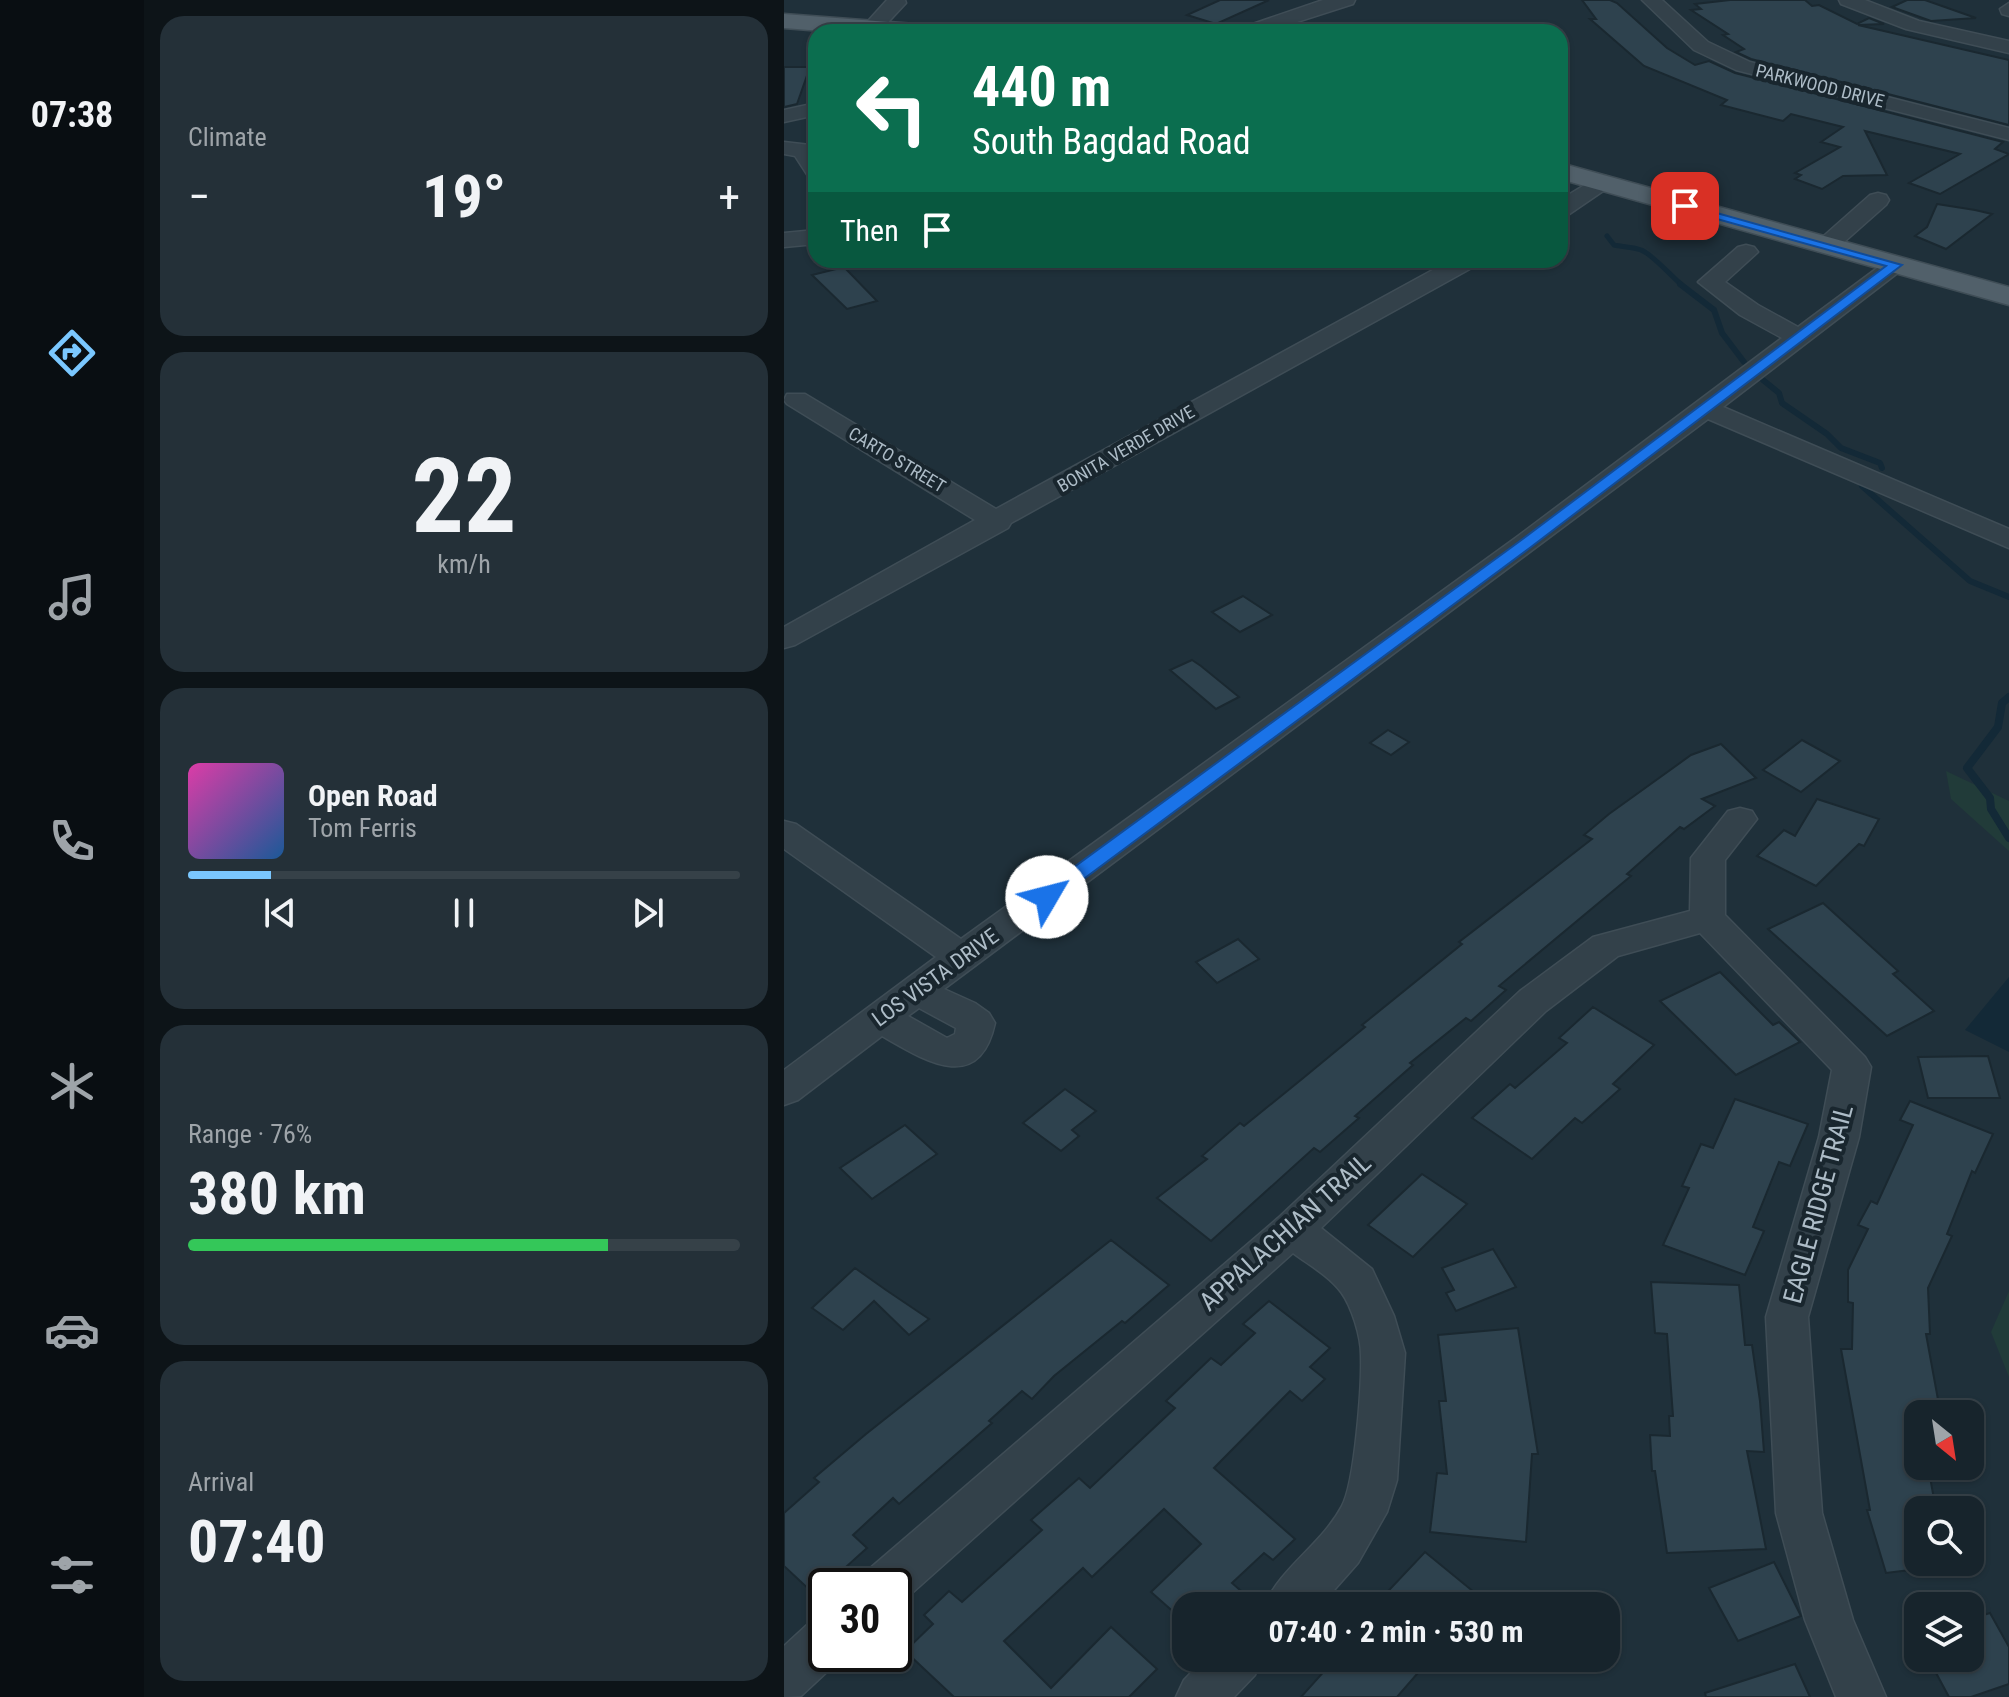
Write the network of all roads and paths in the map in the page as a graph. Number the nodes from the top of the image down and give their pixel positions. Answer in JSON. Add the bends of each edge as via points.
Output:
{"nodes":[{"id":1,"x":896,"y":0,"type":"edge"},
{"id":2,"x":1346,"y":0,"type":"edge"},
{"id":3,"x":1651,"y":0,"type":"edge"},
{"id":4,"x":1848,"y":0,"type":"edge"},
{"id":5,"x":784,"y":21,"type":"edge"},
{"id":6,"x":2009,"y":23,"type":"edge"},
{"id":7,"x":813,"y":24,"type":"edge"},
{"id":8,"x":876,"y":24,"type":"edge"},
{"id":9,"x":1270,"y":24,"type":"edge"},
{"id":10,"x":1988,"y":42,"type":"junction"},
{"id":11,"x":2009,"y":47,"type":"edge"},
{"id":12,"x":808,"y":108,"type":"edge"},
{"id":13,"x":784,"y":111,"type":"edge"},
{"id":14,"x":2009,"y":134,"type":"edge"},
{"id":15,"x":1568,"y":173,"type":"edge"},
{"id":16,"x":1601,"y":182,"type":"junction"},
{"id":17,"x":1878,"y":200,"type":"dead end"},
{"id":18,"x":1568,"y":205,"type":"edge"},
{"id":19,"x":808,"y":238,"type":"edge"},
{"id":20,"x":784,"y":240,"type":"edge"},
{"id":21,"x":1826,"y":246,"type":"junction"},
{"id":22,"x":1746,"y":252,"type":"dead end"},
{"id":23,"x":1896,"y":265,"type":"junction"},
{"id":24,"x":1454,"y":268,"type":"edge"},
{"id":25,"x":2009,"y":296,"type":"edge"},
{"id":26,"x":1798,"y":337,"type":"junction"},
{"id":27,"x":796,"y":399,"type":"dead end"},
{"id":28,"x":1703,"y":408,"type":"junction"},
{"id":29,"x":998,"y":522,"type":"junction"},
{"id":30,"x":2009,"y":539,"type":"edge"},
{"id":31,"x":784,"y":639,"type":"edge"},
{"id":32,"x":1740,"y":819,"type":"dead end"},
{"id":33,"x":784,"y":832,"type":"edge"},
{"id":34,"x":1707,"y":919,"type":"junction"},
{"id":35,"x":960,"y":956,"type":"junction"},
{"id":36,"x":915,"y":991,"type":"junction"},
{"id":37,"x":880,"y":1017,"type":"junction"},
{"id":38,"x":784,"y":1090,"type":"edge"},
{"id":39,"x":1292,"y":1230,"type":"junction"},
{"id":40,"x":906,"y":1568,"type":"edge"},
{"id":41,"x":1301,"y":1592,"type":"edge"},
{"id":42,"x":808,"y":1657,"type":"edge"},
{"id":43,"x":1225,"y":1672,"type":"edge"},
{"id":44,"x":784,"y":1679,"type":"edge"},
{"id":45,"x":1201,"y":1697,"type":"edge"},
{"id":46,"x":1861,"y":1697,"type":"edge"}],
"edges":[{"from":1,"to":8,"type":"street"},
{"from":2,"to":9,"type":"street"},
{"from":3,"to":14,"type":"street","name":"PARKWOOD DRIVE","via":[[1701,46],[1743,66]]},
{"from":4,"to":10,"type":"street","via":[[1894,19]]},
{"from":5,"to":7,"type":"main road"},
{"from":6,"to":10,"type":"street"},
{"from":10,"to":11,"type":"street"},
{"from":12,"to":13,"type":"street"},
{"from":15,"to":16,"type":"main road"},
{"from":16,"to":18,"type":"street"},
{"from":16,"to":21,"type":"main road"},
{"from":17,"to":21,"type":"street"},
{"from":19,"to":20,"type":"street"},
{"from":21,"to":23,"type":"main road"},
{"from":22,"to":26,"type":"street","via":[[1710,282]]},
{"from":23,"to":25,"type":"main road"},
{"from":23,"to":26,"type":"street","name":"LOS VISTA DRIVE"},
{"from":24,"to":29,"type":"street","name":"BONITA VERDE DRIVE"},
{"from":26,"to":28,"type":"street","name":"LOS VISTA DRIVE"},
{"from":27,"to":29,"type":"street","name":"CARTO STREET"},
{"from":28,"to":30,"type":"street"},
{"from":28,"to":35,"type":"street","name":"LOS VISTA DRIVE","via":[[1047,897]]},
{"from":29,"to":31,"type":"street","name":"BONITA VERDE DRIVE"},
{"from":32,"to":34,"type":"street","via":[[1708,858]]},
{"from":33,"to":35,"type":"street"},
{"from":34,"to":39,"type":"street","name":"APPALACHIAN TRAIL","via":[[1606,946],[1533,1001]]},
{"from":34,"to":46,"type":"street","name":"EAGLE RIDGE TRAIL","via":[[1852,1067],[1839,1137],[1787,1317],[1799,1513],[1829,1620]]},
{"from":35,"to":36,"type":"street","name":"LOS VISTA DRIVE"},
{"from":36,"to":37,"type":"street","name":"LOS VISTA DRIVE"},
{"from":36,"to":37,"type":"street","via":[[976,1023],[972,1041],[955,1053],[940,1052]]},
{"from":37,"to":38,"type":"street","name":"LOS VISTA DRIVE"},
{"from":39,"to":40,"type":"street","name":"APPALACHIAN TRAIL"},
{"from":39,"to":41,"type":"street","via":[[1357,1281],[1383,1353],[1374,1480],[1364,1512],[1342,1548]]},
{"from":42,"to":44,"type":"street"},
{"from":43,"to":45,"type":"street"}]}
